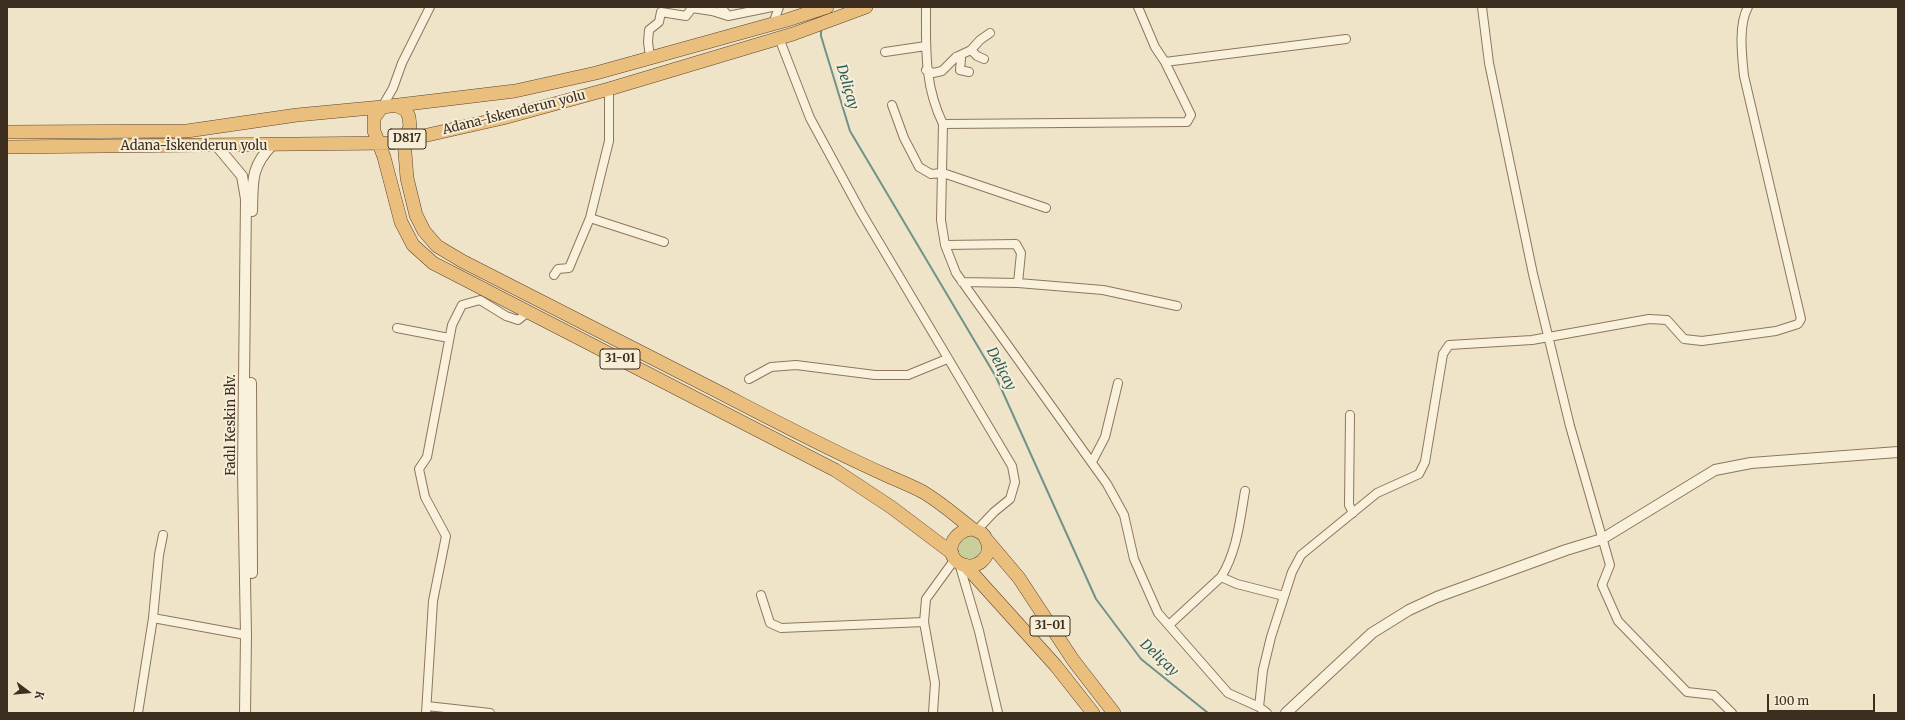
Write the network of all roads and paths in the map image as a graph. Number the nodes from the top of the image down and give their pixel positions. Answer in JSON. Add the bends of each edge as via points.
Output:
{"nodes":[{"id":1,"x":430,"y":7,"type":"edge"},
{"id":2,"x":721,"y":7,"type":"edge"},
{"id":3,"x":772,"y":7,"type":"edge"},
{"id":4,"x":779,"y":7,"type":"edge"},
{"id":5,"x":827,"y":7,"type":"edge"},
{"id":6,"x":926,"y":7,"type":"edge"},
{"id":7,"x":1138,"y":7,"type":"edge"},
{"id":8,"x":1482,"y":7,"type":"edge"},
{"id":9,"x":1748,"y":7,"type":"edge"},
{"id":10,"x":862,"y":8,"type":"edge"},
{"id":11,"x":728,"y":16,"type":"junction"},
{"id":12,"x":773,"y":24,"type":"junction"},
{"id":13,"x":990,"y":33,"type":"dead end"},
{"id":14,"x":779,"y":38,"type":"junction"},
{"id":15,"x":1346,"y":39,"type":"dead end"},
{"id":16,"x":926,"y":46,"type":"junction"},
{"id":17,"x":971,"y":50,"type":"junction"},
{"id":18,"x":884,"y":52,"type":"dead end"},
{"id":19,"x":650,"y":57,"type":"junction"},
{"id":20,"x":956,"y":57,"type":"junction"},
{"id":21,"x":984,"y":60,"type":"dead end"},
{"id":22,"x":1165,"y":62,"type":"junction"},
{"id":23,"x":926,"y":70,"type":"junction"},
{"id":24,"x":968,"y":72,"type":"dead end"},
{"id":25,"x":609,"y":89,"type":"junction"},
{"id":26,"x":396,"y":105,"type":"junction"},
{"id":27,"x":892,"y":105,"type":"dead end"},
{"id":28,"x":382,"y":107,"type":"junction"},
{"id":29,"x":943,"y":124,"type":"junction"},
{"id":30,"x":7,"y":132,"type":"edge"},
{"id":31,"x":404,"y":140,"type":"junction"},
{"id":32,"x":379,"y":143,"type":"junction"},
{"id":33,"x":272,"y":145,"type":"junction"},
{"id":34,"x":217,"y":146,"type":"junction"},
{"id":35,"x":7,"y":147,"type":"edge"},
{"id":36,"x":943,"y":173,"type":"junction"},
{"id":37,"x":1046,"y":208,"type":"dead end"},
{"id":38,"x":590,"y":218,"type":"junction"},
{"id":39,"x":664,"y":242,"type":"dead end"},
{"id":40,"x":945,"y":245,"type":"junction"},
{"id":41,"x":554,"y":275,"type":"dead end"},
{"id":42,"x":962,"y":282,"type":"junction"},
{"id":43,"x":1018,"y":284,"type":"junction"},
{"id":44,"x":1177,"y":306,"type":"dead end"},
{"id":45,"x":528,"y":312,"type":"junction"},
{"id":46,"x":397,"y":328,"type":"dead end"},
{"id":47,"x":1548,"y":337,"type":"junction"},
{"id":48,"x":449,"y":338,"type":"junction"},
{"id":49,"x":947,"y":359,"type":"junction"},
{"id":50,"x":749,"y":378,"type":"dead end"},
{"id":51,"x":1118,"y":382,"type":"dead end"},
{"id":52,"x":1350,"y":414,"type":"dead end"},
{"id":53,"x":1898,"y":452,"type":"edge"},
{"id":54,"x":1092,"y":462,"type":"junction"},
{"id":55,"x":1245,"y":491,"type":"dead end"},
{"id":56,"x":1353,"y":513,"type":"junction"},
{"id":57,"x":978,"y":533,"type":"junction"},
{"id":58,"x":163,"y":535,"type":"dead end"},
{"id":59,"x":1602,"y":539,"type":"junction"},
{"id":60,"x":958,"y":560,"type":"junction"},
{"id":61,"x":1221,"y":577,"type":"junction"},
{"id":62,"x":761,"y":595,"type":"dead end"},
{"id":63,"x":1284,"y":596,"type":"junction"},
{"id":64,"x":153,"y":618,"type":"junction"},
{"id":65,"x":924,"y":622,"type":"junction"},
{"id":66,"x":1169,"y":625,"type":"junction"},
{"id":67,"x":246,"y":635,"type":"junction"},
{"id":68,"x":1259,"y":707,"type":"junction"},
{"id":69,"x":427,"y":710,"type":"edge"},
{"id":70,"x":138,"y":713,"type":"edge"},
{"id":71,"x":245,"y":713,"type":"edge"},
{"id":72,"x":251,"y":713,"type":"edge"},
{"id":73,"x":490,"y":713,"type":"edge"},
{"id":74,"x":933,"y":713,"type":"edge"},
{"id":75,"x":998,"y":713,"type":"edge"},
{"id":76,"x":1093,"y":713,"type":"edge"},
{"id":77,"x":1114,"y":713,"type":"edge"},
{"id":78,"x":1267,"y":713,"type":"edge"},
{"id":79,"x":1286,"y":713,"type":"edge"},
{"id":80,"x":1732,"y":713,"type":"edge"}],
"edges":[{"from":1,"to":28,"type":"street"},
{"from":2,"to":11,"type":"street"},
{"from":3,"to":11,"type":"street"},
{"from":4,"to":12,"type":"street"},
{"from":5,"to":12,"type":"highway","name":"Adana-İskenderun yolu"},
{"from":6,"to":16,"type":"street"},
{"from":7,"to":22,"type":"street","via":[[1155,47]]},
{"from":8,"to":47,"type":"street","via":[[1489,63]]},
{"from":9,"to":47,"type":"street","via":[[1741,49],[1744,76],[1801,319],[1798,324],[1776,332],[1702,341],[1684,339],[1667,320],[1649,319]]},
{"from":10,"to":14,"type":"highway","name":"Adana-İskenderun yolu","number":"D817"},
{"from":11,"to":19,"type":"street","via":[[692,8],[686,16],[661,12],[659,22],[649,30]]},
{"from":12,"to":19,"type":"highway","name":"Adana-İskenderun yolu"},
{"from":13,"to":17,"type":"street"},
{"from":14,"to":25,"type":"highway","name":"Adana-İskenderun yolu","number":"D817"},
{"from":14,"to":49,"type":"street","via":[[810,118],[861,212]]},
{"from":15,"to":22,"type":"street"},
{"from":16,"to":18,"type":"street"},
{"from":16,"to":23,"type":"street"},
{"from":17,"to":20,"type":"street"},
{"from":17,"to":21,"type":"street"},
{"from":19,"to":26,"type":"highway","name":"Adana-İskenderun yolu","via":[[596,73],[515,91]]},
{"from":20,"to":23,"type":"street","via":[[942,71],[933,73]]},
{"from":20,"to":24,"type":"street","via":[[961,60],[960,70]]},
{"from":22,"to":29,"type":"street","via":[[1191,114],[1187,122]]},
{"from":23,"to":29,"type":"street"},
{"from":25,"to":31,"type":"highway","name":"Adana-İskenderun yolu","number":"D817","via":[[503,118]]},
{"from":25,"to":38,"type":"street","via":[[609,141]]},
{"from":26,"to":28,"type":"highway","name":"Adana-İskenderun yolu"},
{"from":26,"to":31,"type":"highway","number":"31-01","via":[[406,110],[409,117],[410,127]]},
{"from":27,"to":36,"type":"street","via":[[904,138],[919,167],[931,174]]},
{"from":28,"to":30,"type":"highway","name":"Adana-İskenderun yolu","via":[[297,115],[187,131]]},
{"from":28,"to":32,"type":"highway","number":"31-01","via":[[374,118],[374,131]]},
{"from":29,"to":36,"type":"street"},
{"from":31,"to":32,"type":"highway","name":"Adana-İskenderun yolu","number":"D817"},
{"from":31,"to":57,"type":"highway","number":"31-01","via":[[407,178],[416,215],[424,231],[437,246],[738,402],[922,492],[961,518]]},
{"from":32,"to":33,"type":"highway","name":"Adana-İskenderun yolu","number":"D817"},
{"from":32,"to":45,"type":"highway","number":"31-01","via":[[401,222],[413,245],[433,263]]},
{"from":33,"to":34,"type":"highway","name":"Adana-İskenderun yolu","number":"D817"},
{"from":33,"to":72,"type":"street","name":"Fadıl Keskin Blv.","via":[[260,157],[254,175],[249,273],[252,484]]},
{"from":34,"to":35,"type":"highway","name":"Adana-İskenderun yolu","number":"D817"},
{"from":34,"to":67,"type":"street","name":"Fadıl Keskin Blv.","via":[[242,176],[246,199],[243,472]]},
{"from":36,"to":37,"type":"street"},
{"from":36,"to":40,"type":"street","via":[[941,220]]},
{"from":38,"to":39,"type":"street"},
{"from":38,"to":41,"type":"street","via":[[569,268],[558,270]]},
{"from":40,"to":42,"type":"street","via":[[956,274]]},
{"from":40,"to":43,"type":"street","via":[[1016,244],[1022,253]]},
{"from":42,"to":43,"type":"street"},
{"from":42,"to":54,"type":"street"},
{"from":43,"to":44,"type":"street","via":[[1103,290]]},
{"from":45,"to":48,"type":"street","via":[[518,320],[506,316],[480,300],[462,305]]},
{"from":45,"to":60,"type":"highway","number":"31-01","via":[[835,470],[891,508]]},
{"from":46,"to":48,"type":"street"},
{"from":47,"to":56,"type":"street","via":[[1449,345],[1443,354],[1425,462],[1419,474],[1377,493]]},
{"from":47,"to":59,"type":"street"},
{"from":48,"to":69,"type":"street","via":[[427,457],[419,469],[425,498],[446,536],[433,601]]},
{"from":49,"to":50,"type":"street","via":[[908,375],[875,375],[796,365],[771,367]]},
{"from":49,"to":57,"type":"street","via":[[1012,466],[1015,482],[1010,499],[994,512]]},
{"from":51,"to":54,"type":"street","via":[[1105,437]]},
{"from":52,"to":56,"type":"street","via":[[1349,505]]},
{"from":53,"to":59,"type":"street","via":[[1751,463],[1715,470]]},
{"from":54,"to":66,"type":"street","via":[[1124,515],[1134,559],[1158,613]]},
{"from":55,"to":61,"type":"street","via":[[1233,551]]},
{"from":56,"to":63,"type":"street","via":[[1301,555]]},
{"from":57,"to":60,"type":"highway","via":[[966,529],[955,536],[951,547]]},
{"from":57,"to":60,"type":"highway","via":[[988,544],[986,556],[977,565]]},
{"from":57,"to":77,"type":"highway","number":"31-01","via":[[1019,578],[1073,660]]},
{"from":58,"to":64,"type":"street"},
{"from":59,"to":79,"type":"street","via":[[1458,589],[1409,610],[1372,633]]},
{"from":59,"to":80,"type":"street","via":[[1610,565],[1602,586],[1618,621],[1687,692],[1714,694]]},
{"from":60,"to":65,"type":"street","via":[[926,600]]},
{"from":60,"to":75,"type":"street","via":[[979,631]]},
{"from":60,"to":76,"type":"highway","number":"31-01","via":[[1056,666]]},
{"from":61,"to":63,"type":"street","via":[[1237,584]]},
{"from":61,"to":66,"type":"street"},
{"from":62,"to":65,"type":"street","via":[[770,623],[781,628]]},
{"from":63,"to":68,"type":"street","via":[[1265,663]]},
{"from":64,"to":67,"type":"street"},
{"from":64,"to":70,"type":"street"},
{"from":65,"to":74,"type":"street","via":[[935,683]]},
{"from":66,"to":68,"type":"street","via":[[1228,693]]},
{"from":67,"to":71,"type":"street","name":"Fadıl Keskin Blv."},
{"from":68,"to":78,"type":"street"},
{"from":69,"to":73,"type":"street"}]}
